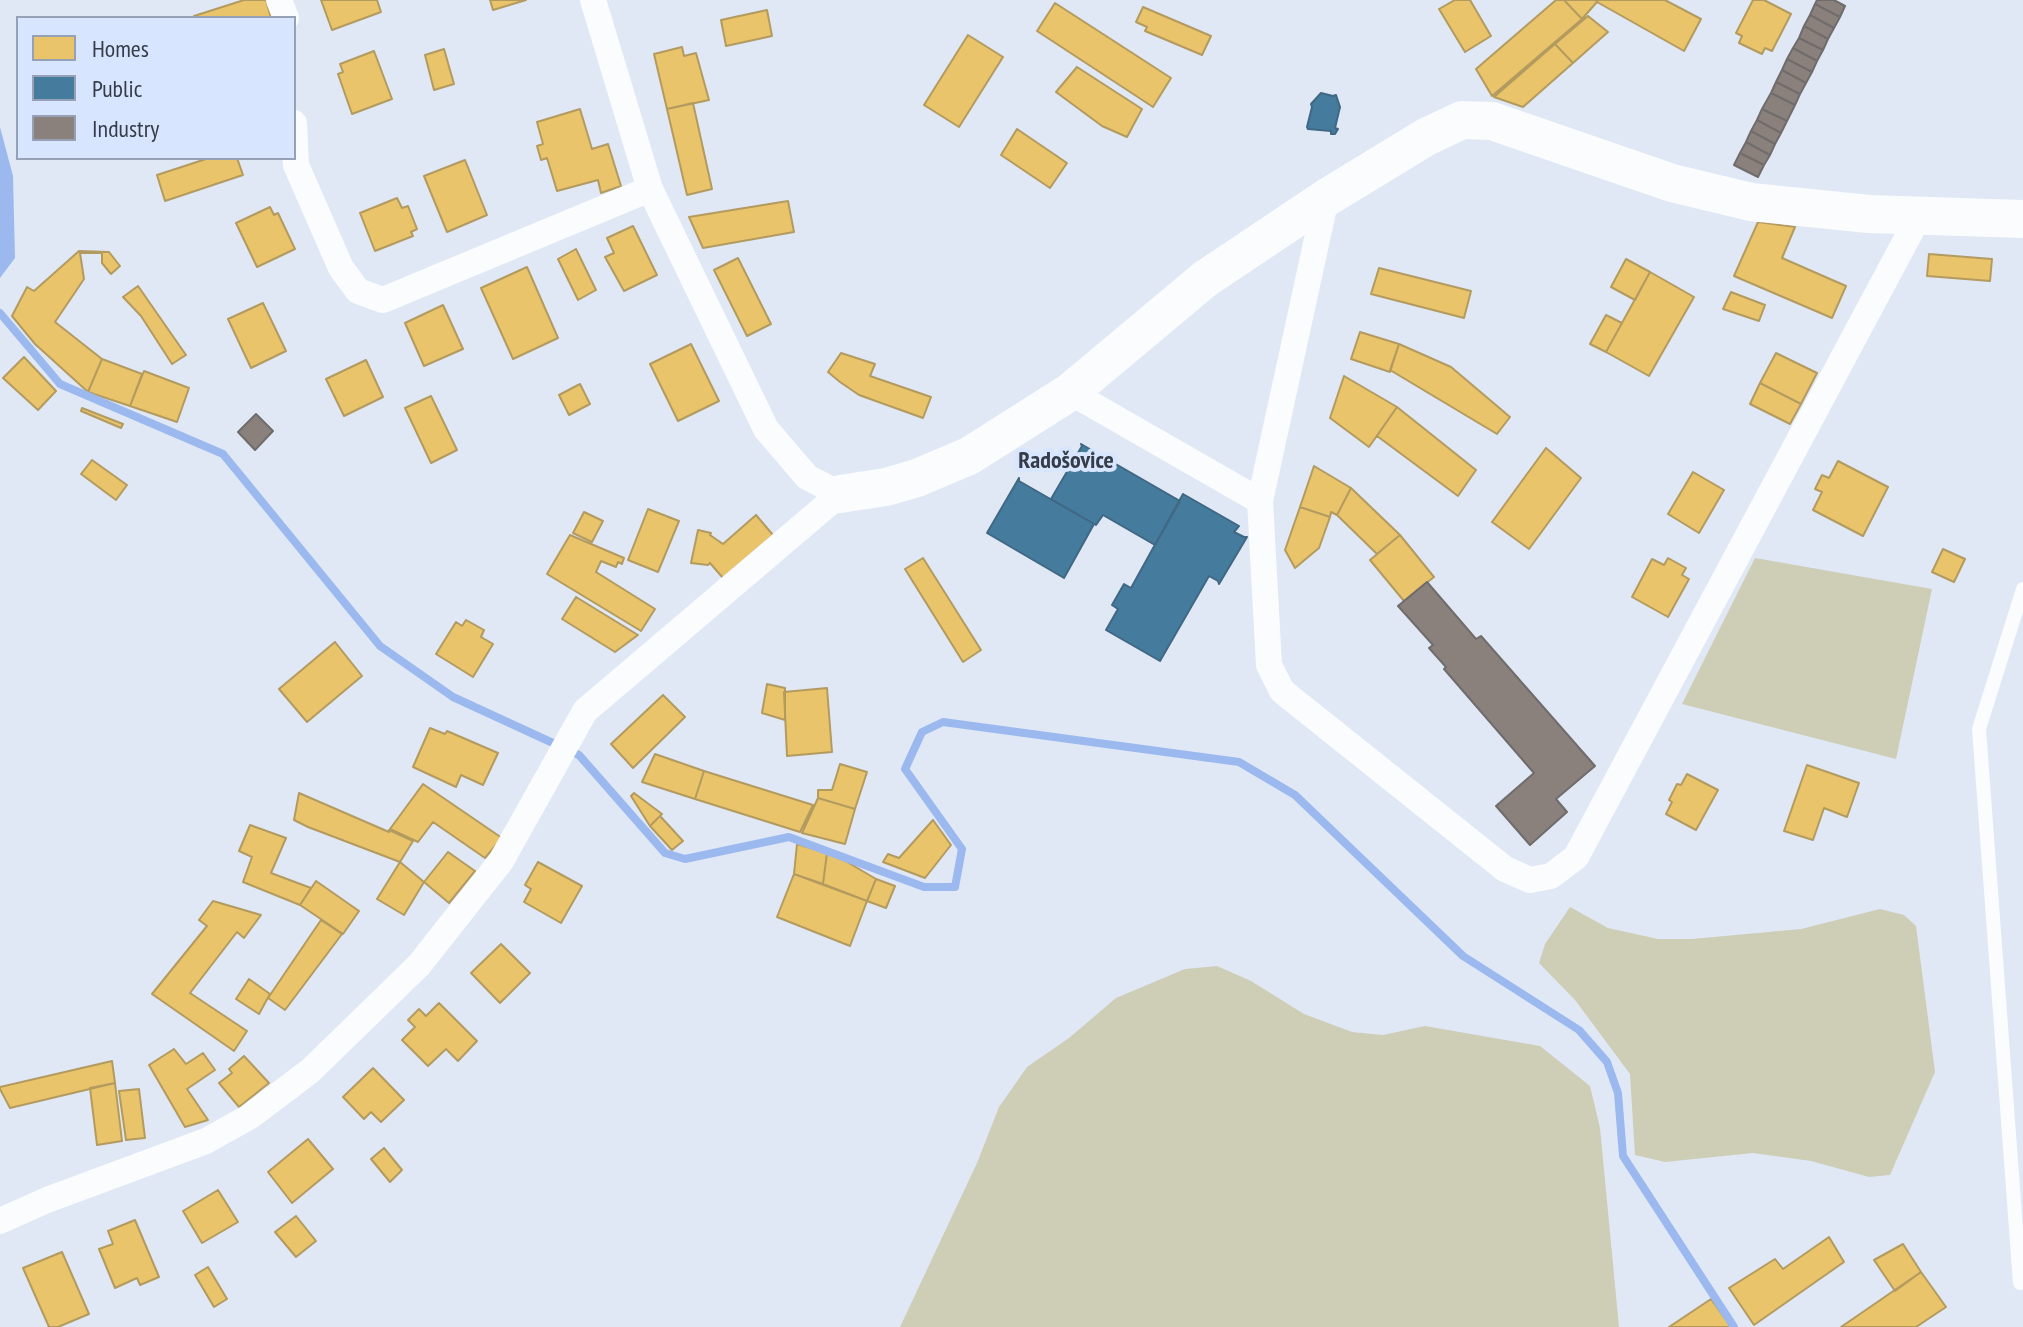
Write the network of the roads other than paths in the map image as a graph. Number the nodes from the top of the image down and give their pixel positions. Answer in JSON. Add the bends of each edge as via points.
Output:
{"nodes":[{"id":1,"x":593,"y":0,"type":"edge"},
{"id":2,"x":296,"y":160,"type":"edge"},
{"id":3,"x":650,"y":189,"type":"junction"},
{"id":4,"x":1326,"y":198,"type":"junction"},
{"id":5,"x":1919,"y":216,"type":"junction"},
{"id":6,"x":2023,"y":219,"type":"edge"},
{"id":7,"x":1070,"y":392,"type":"junction"},
{"id":8,"x":840,"y":494,"type":"junction"},
{"id":9,"x":1260,"y":501,"type":"junction"},
{"id":10,"x":2023,"y":589,"type":"edge"},
{"id":11,"x":0,"y":1221,"type":"edge"},
{"id":12,"x":2020,"y":1283,"type":"dead end"}],
"edges":[{"from":1,"to":3,"type":"street"},
{"from":2,"to":3,"type":"street","via":[[341,268],[358,291],[383,300]]},
{"from":3,"to":8,"type":"street","via":[[766,429],[807,477]]},
{"from":4,"to":5,"type":"street","via":[[1462,120],[1492,121],[1672,183],[1751,202]]},
{"from":4,"to":7,"type":"street","via":[[1205,279]]},
{"from":4,"to":9,"type":"street"},
{"from":5,"to":6,"type":"street"},
{"from":5,"to":9,"type":"street","via":[[1576,857],[1551,876],[1530,880],[1505,869],[1282,691],[1269,665]]},
{"from":7,"to":8,"type":"street","via":[[969,456],[907,481]]},
{"from":7,"to":9,"type":"street"},
{"from":8,"to":11,"type":"street","via":[[585,711],[501,861],[419,965],[310,1071],[249,1117],[206,1141]]},
{"from":10,"to":12,"type":"lane","via":[[1979,729]]}]}
